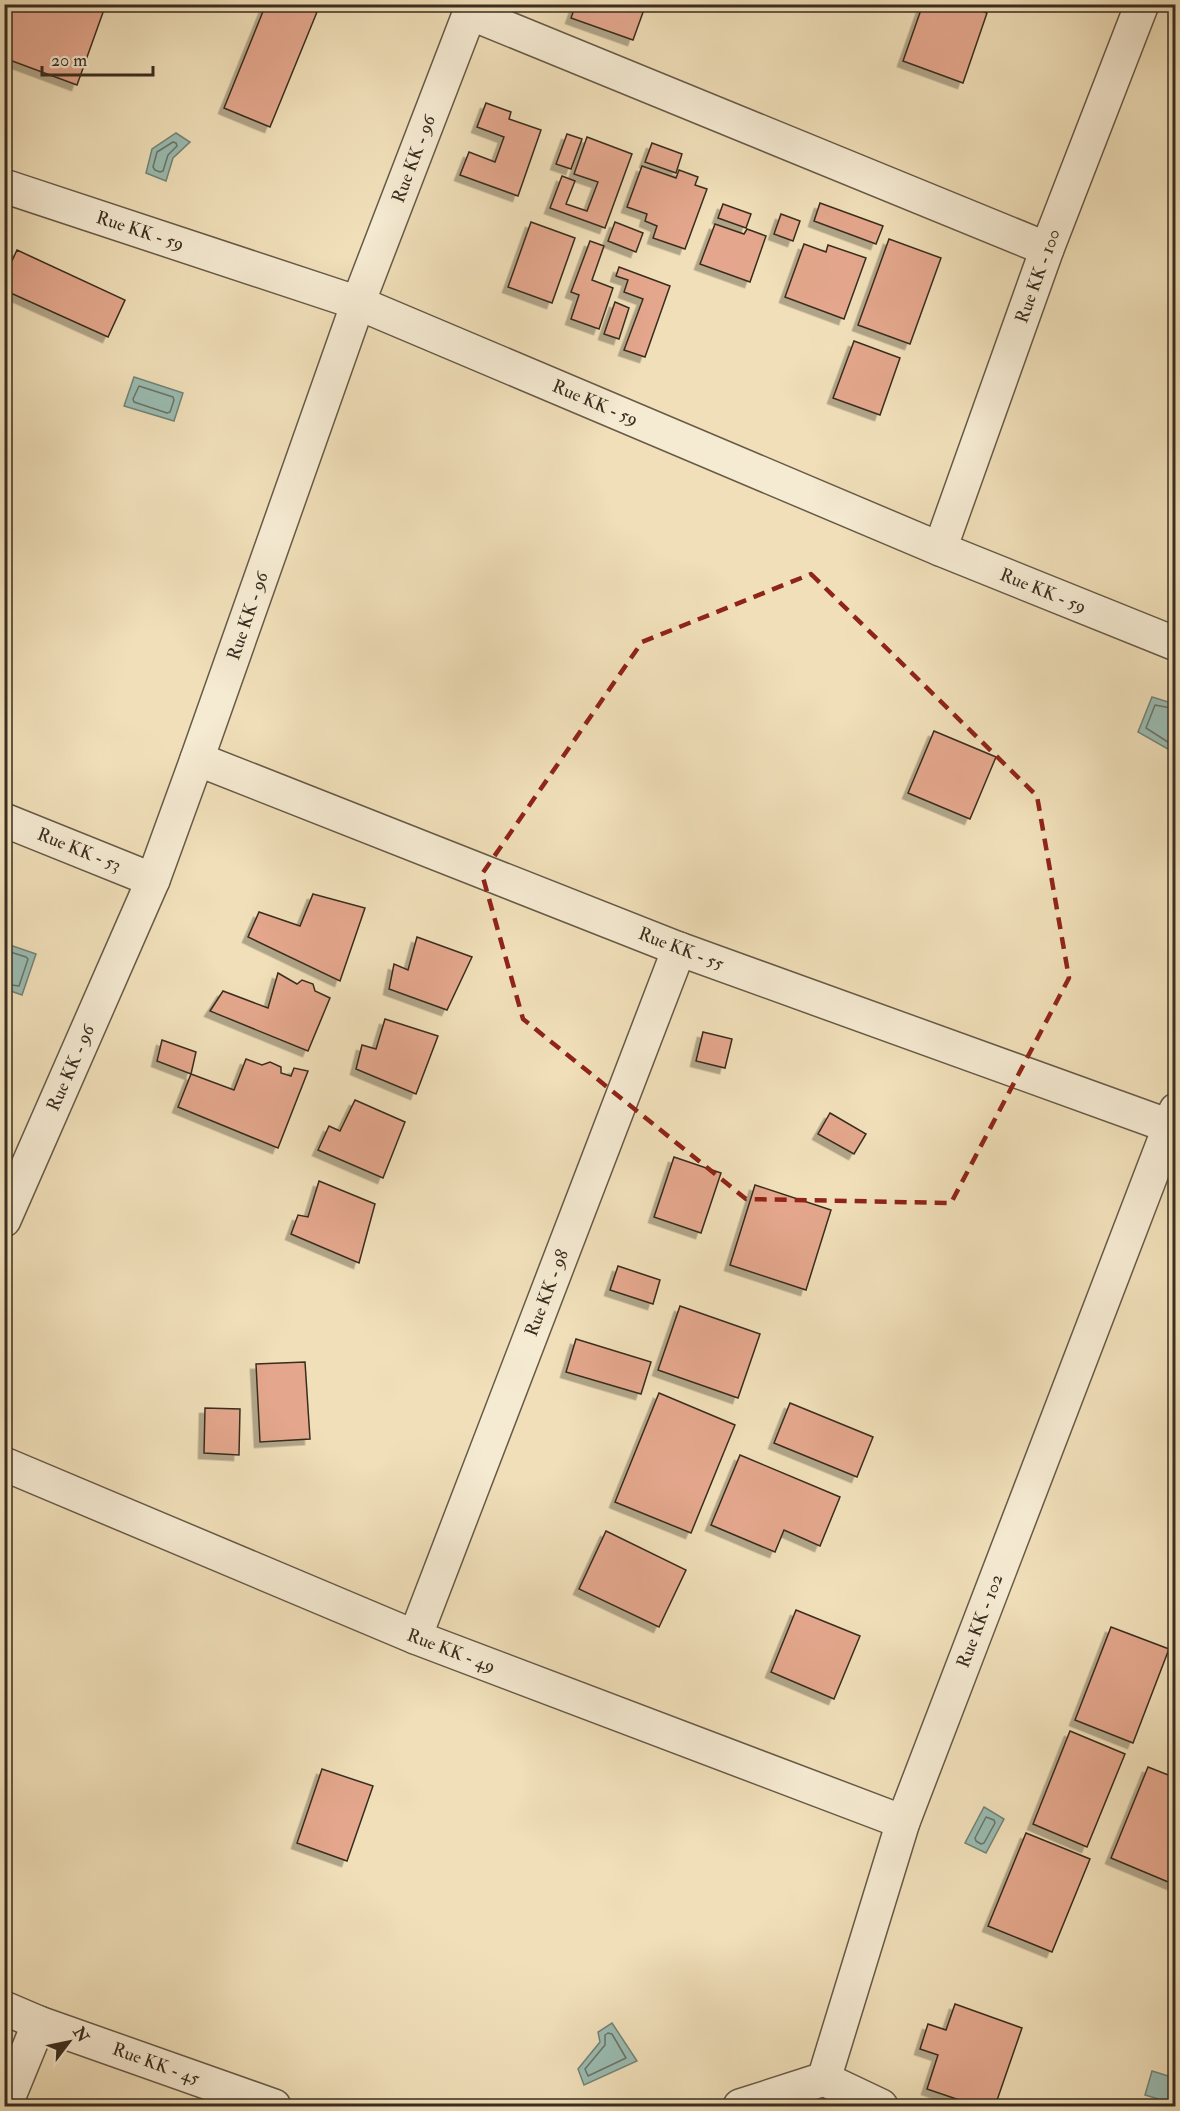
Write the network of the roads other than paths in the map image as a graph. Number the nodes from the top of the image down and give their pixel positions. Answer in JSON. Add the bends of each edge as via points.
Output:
{"nodes":[{"id":1,"x":1142,"y":4,"type":"edge"},
{"id":2,"x":472,"y":9,"type":"edge"},
{"id":3,"x":4,"y":186,"type":"edge"},
{"id":4,"x":1047,"y":249,"type":"junction"},
{"id":5,"x":358,"y":303,"type":"junction"},
{"id":6,"x":940,"y":549,"type":"junction"},
{"id":7,"x":1176,"y":644,"type":"edge"},
{"id":8,"x":197,"y":759,"type":"junction"},
{"id":9,"x":4,"y":820,"type":"edge"},
{"id":10,"x":153,"y":880,"type":"junction"},
{"id":11,"x":679,"y":949,"type":"junction"},
{"id":12,"x":1172,"y":1118,"type":"edge"},
{"id":13,"x":4,"y":1220,"type":"edge"},
{"id":14,"x":4,"y":1464,"type":"edge"},
{"id":15,"x":415,"y":1637,"type":"junction"},
{"id":16,"x":903,"y":1822,"type":"junction"},
{"id":17,"x":4,"y":2008,"type":"edge"},
{"id":18,"x":39,"y":2023,"type":"junction"},
{"id":19,"x":824,"y":2079,"type":"junction"},
{"id":20,"x":5,"y":2106,"type":"edge"},
{"id":21,"x":274,"y":2106,"type":"edge"},
{"id":22,"x":740,"y":2106,"type":"edge"},
{"id":23,"x":881,"y":2106,"type":"edge"}],
"edges":[{"from":1,"to":4,"type":"street","name":"Rue KK - 100"},
{"from":2,"to":4,"type":"street"},
{"from":2,"to":5,"type":"street","name":"Rue KK - 96"},
{"from":3,"to":5,"type":"street","name":"Rue KK - 59"},
{"from":4,"to":6,"type":"street","name":"Rue KK - 100"},
{"from":5,"to":6,"type":"street","name":"Rue KK - 59"},
{"from":5,"to":8,"type":"street","name":"Rue KK - 96"},
{"from":6,"to":7,"type":"street","name":"Rue KK - 59"},
{"from":8,"to":10,"type":"street","name":"Rue KK - 96"},
{"from":8,"to":11,"type":"street","name":"Rue KK - 55"},
{"from":9,"to":10,"type":"street","name":"Rue KK - 53"},
{"from":10,"to":13,"type":"street","name":"Rue KK - 96"},
{"from":11,"to":12,"type":"street","name":"Rue KK - 55"},
{"from":11,"to":15,"type":"street","name":"Rue KK - 98"},
{"from":12,"to":16,"type":"street","name":"Rue KK - 102"},
{"from":14,"to":15,"type":"street","name":"Rue KK - 49"},
{"from":15,"to":16,"type":"street","name":"Rue KK - 49"},
{"from":16,"to":19,"type":"street","name":"Rue KK - 102"},
{"from":17,"to":18,"type":"street","name":"Rue KK - 45"},
{"from":18,"to":20,"type":"street"},
{"from":18,"to":21,"type":"street","name":"Rue KK - 45"},
{"from":19,"to":22,"type":"street"},
{"from":19,"to":23,"type":"street"}]}
